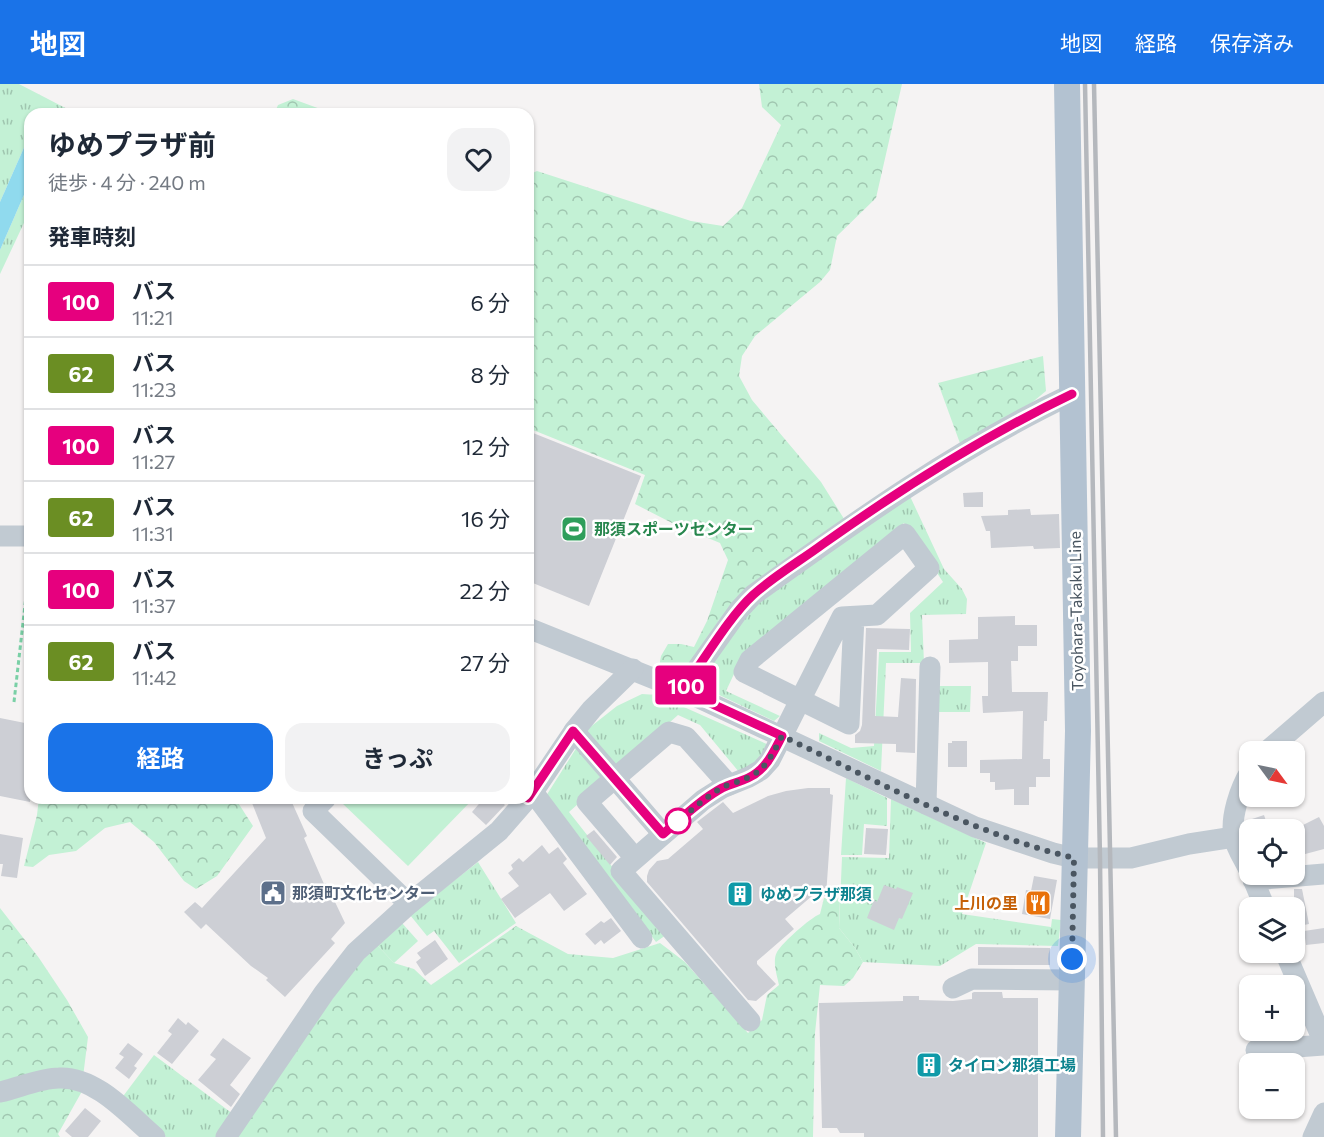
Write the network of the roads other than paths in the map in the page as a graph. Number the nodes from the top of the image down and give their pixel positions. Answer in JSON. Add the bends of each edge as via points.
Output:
{"nodes":[{"id":1,"x":1067,"y":84,"type":"edge"},
{"id":2,"x":1072,"y":394,"type":"junction"},
{"id":3,"x":0,"y":536,"type":"edge"},
{"id":4,"x":24,"y":536,"type":"edge"},
{"id":5,"x":825,"y":599,"type":"junction"},
{"id":6,"x":848,"y":617,"type":"junction"},
{"id":7,"x":534,"y":630,"type":"edge"},
{"id":8,"x":930,"y":668,"type":"dead end"},
{"id":9,"x":633,"y":669,"type":"junction"},
{"id":10,"x":682,"y":690,"type":"junction"},
{"id":11,"x":800,"y":700,"type":"junction"},
{"id":12,"x":1324,"y":702,"type":"edge"},
{"id":13,"x":573,"y":731,"type":"junction"},
{"id":14,"x":782,"y":736,"type":"junction"},
{"id":15,"x":1279,"y":741,"type":"edge"},
{"id":16,"x":614,"y":778,"type":"junction"},
{"id":17,"x":729,"y":785,"type":"junction"},
{"id":18,"x":534,"y":789,"type":"edge"},
{"id":19,"x":534,"y":795,"type":"edge"},
{"id":20,"x":1239,"y":798,"type":"edge"},
{"id":21,"x":522,"y":804,"type":"edge"},
{"id":22,"x":926,"y":804,"type":"junction"},
{"id":23,"x":319,"y":805,"type":"edge"},
{"id":24,"x":663,"y":834,"type":"junction"},
{"id":25,"x":1234,"y":837,"type":"junction"},
{"id":26,"x":1239,"y":848,"type":"edge"},
{"id":27,"x":635,"y":858,"type":"junction"},
{"id":28,"x":1074,"y":858,"type":"junction"},
{"id":29,"x":1324,"y":874,"type":"edge"},
{"id":30,"x":1305,"y":875,"type":"edge"},
{"id":31,"x":409,"y":904,"type":"junction"},
{"id":32,"x":642,"y":938,"type":"dead end"},
{"id":33,"x":1290,"y":963,"type":"edge"},
{"id":34,"x":1071,"y":980,"type":"junction"},
{"id":35,"x":953,"y":988,"type":"dead end"},
{"id":36,"x":750,"y":1021,"type":"dead end"},
{"id":37,"x":1322,"y":1034,"type":"edge"},
{"id":38,"x":1256,"y":1050,"type":"dead end"},
{"id":39,"x":0,"y":1092,"type":"edge"},
{"id":40,"x":1324,"y":1113,"type":"edge"},
{"id":41,"x":155,"y":1137,"type":"edge"},
{"id":42,"x":226,"y":1137,"type":"edge"},
{"id":43,"x":1068,"y":1137,"type":"edge"},
{"id":44,"x":1313,"y":1137,"type":"edge"}],
"edges":[{"from":1,"to":2,"type":"main road","name":"Toyohara-Takaku Line"},
{"from":2,"to":10,"type":"street","via":[[934,469],[753,595]]},
{"from":2,"to":28,"type":"main road","name":"Toyohara-Takaku Line","via":[[1078,731]]},
{"from":3,"to":4,"type":"street"},
{"from":5,"to":6,"type":"street"},
{"from":5,"to":6,"type":"street","via":[[905,534],[929,568],[878,615]]},
{"from":5,"to":11,"type":"street","via":[[750,660],[744,672]]},
{"from":6,"to":11,"type":"street"},
{"from":6,"to":11,"type":"street","via":[[849,724]]},
{"from":7,"to":9,"type":"street"},
{"from":8,"to":22,"type":"street"},
{"from":9,"to":10,"type":"street"},
{"from":9,"to":13,"type":"street"},
{"from":10,"to":14,"type":"street"},
{"from":11,"to":14,"type":"street"},
{"from":12,"to":15,"type":"street"},
{"from":13,"to":16,"type":"street"},
{"from":13,"to":18,"type":"street"},
{"from":14,"to":17,"type":"street","via":[[761,770]]},
{"from":14,"to":22,"type":"street"},
{"from":16,"to":17,"type":"street","via":[[669,732],[686,736]]},
{"from":16,"to":24,"type":"street"},
{"from":16,"to":27,"type":"street","via":[[587,802]]},
{"from":17,"to":24,"type":"street","via":[[703,800]]},
{"from":19,"to":32,"type":"street"},
{"from":20,"to":25,"type":"street"},
{"from":21,"to":31,"type":"street","via":[[499,831]]},
{"from":22,"to":28,"type":"street","via":[[985,830]]},
{"from":23,"to":31,"type":"street"},
{"from":24,"to":27,"type":"street"},
{"from":25,"to":26,"type":"street"},
{"from":25,"to":28,"type":"street","via":[[1131,858]]},
{"from":27,"to":36,"type":"street","via":[[621,871]]},
{"from":28,"to":34,"type":"main road","name":"Toyohara-Takaku Line"},
{"from":29,"to":30,"type":"street"},
{"from":31,"to":42,"type":"street","via":[[356,951]]},
{"from":33,"to":37,"type":"street"},
{"from":34,"to":35,"type":"street","via":[[972,978]]},
{"from":34,"to":43,"type":"main road","name":"Toyohara-Takaku Line"},
{"from":37,"to":38,"type":"street"},
{"from":39,"to":41,"type":"street","via":[[58,1077],[82,1080]]},
{"from":40,"to":44,"type":"street"}]}
